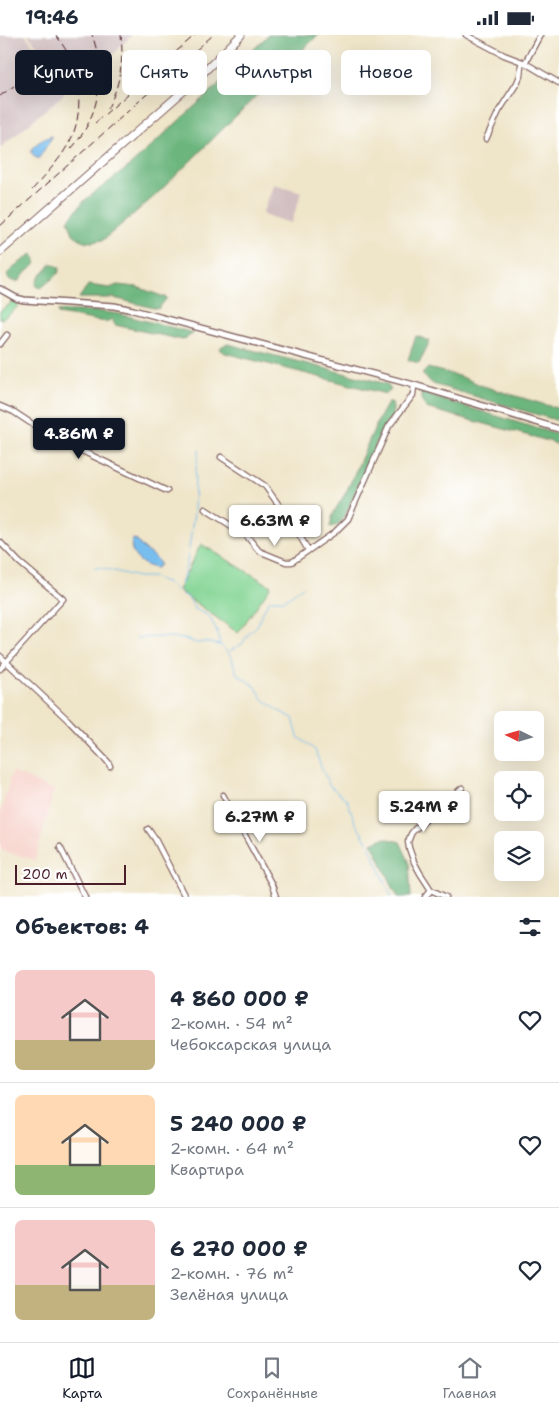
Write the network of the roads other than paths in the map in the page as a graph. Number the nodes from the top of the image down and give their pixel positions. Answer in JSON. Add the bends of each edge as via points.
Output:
{"nodes":[{"id":1,"x":241,"y":35,"type":"edge"},
{"id":2,"x":466,"y":35,"type":"edge"},
{"id":3,"x":540,"y":35,"type":"edge"},
{"id":4,"x":524,"y":62,"type":"junction"},
{"id":5,"x":559,"y":83,"type":"edge"},
{"id":6,"x":486,"y":139,"type":"dead end"},
{"id":7,"x":0,"y":252,"type":"edge"},
{"id":8,"x":0,"y":289,"type":"edge"},
{"id":9,"x":7,"y":335,"type":"dead end"},
{"id":10,"x":0,"y":344,"type":"edge"},
{"id":11,"x":414,"y":385,"type":"junction"},
{"id":12,"x":0,"y":406,"type":"edge"},
{"id":13,"x":559,"y":429,"type":"edge"},
{"id":14,"x":221,"y":457,"type":"dead end"},
{"id":15,"x":168,"y":491,"type":"dead end"},
{"id":16,"x":205,"y":509,"type":"dead end"},
{"id":17,"x":0,"y":542,"type":"edge"},
{"id":18,"x":308,"y":550,"type":"junction"},
{"id":19,"x":0,"y":656,"type":"edge"},
{"id":20,"x":6,"y":662,"type":"junction"},
{"id":21,"x":0,"y":669,"type":"edge"},
{"id":22,"x":110,"y":767,"type":"dead end"},
{"id":23,"x":462,"y":788,"type":"dead end"},
{"id":24,"x":223,"y":795,"type":"dead end"},
{"id":25,"x":148,"y":829,"type":"dead end"},
{"id":26,"x":60,"y":847,"type":"dead end"},
{"id":27,"x":431,"y":890,"type":"junction"},
{"id":28,"x":85,"y":897,"type":"edge"},
{"id":29,"x":185,"y":897,"type":"edge"},
{"id":30,"x":275,"y":897,"type":"edge"},
{"id":31,"x":425,"y":897,"type":"edge"},
{"id":32,"x":446,"y":897,"type":"edge"}],
"edges":[{"from":1,"to":7,"type":"highway","via":[[197,79]]},
{"from":2,"to":4,"type":"street"},
{"from":3,"to":4,"type":"street"},
{"from":4,"to":5,"type":"street"},
{"from":4,"to":6,"type":"street","via":[[517,83]]},
{"from":8,"to":11,"type":"street","via":[[24,300],[133,310]]},
{"from":9,"to":10,"type":"street"},
{"from":11,"to":13,"type":"street"},
{"from":11,"to":18,"type":"street","via":[[412,395],[389,426],[348,519]]},
{"from":12,"to":15,"type":"street","via":[[58,441]]},
{"from":14,"to":18,"type":"street","via":[[265,486]]},
{"from":16,"to":18,"type":"street","via":[[246,535],[259,551],[286,562],[292,562]]},
{"from":17,"to":20,"type":"street","via":[[63,599]]},
{"from":19,"to":20,"type":"street"},
{"from":20,"to":21,"type":"street"},
{"from":20,"to":22,"type":"street","via":[[68,720]]},
{"from":23,"to":27,"type":"street","via":[[409,838],[414,862]]},
{"from":24,"to":30,"type":"street","via":[[272,885]]},
{"from":25,"to":29,"type":"street"},
{"from":26,"to":28,"type":"street"},
{"from":27,"to":31,"type":"street"},
{"from":27,"to":32,"type":"street"}]}
